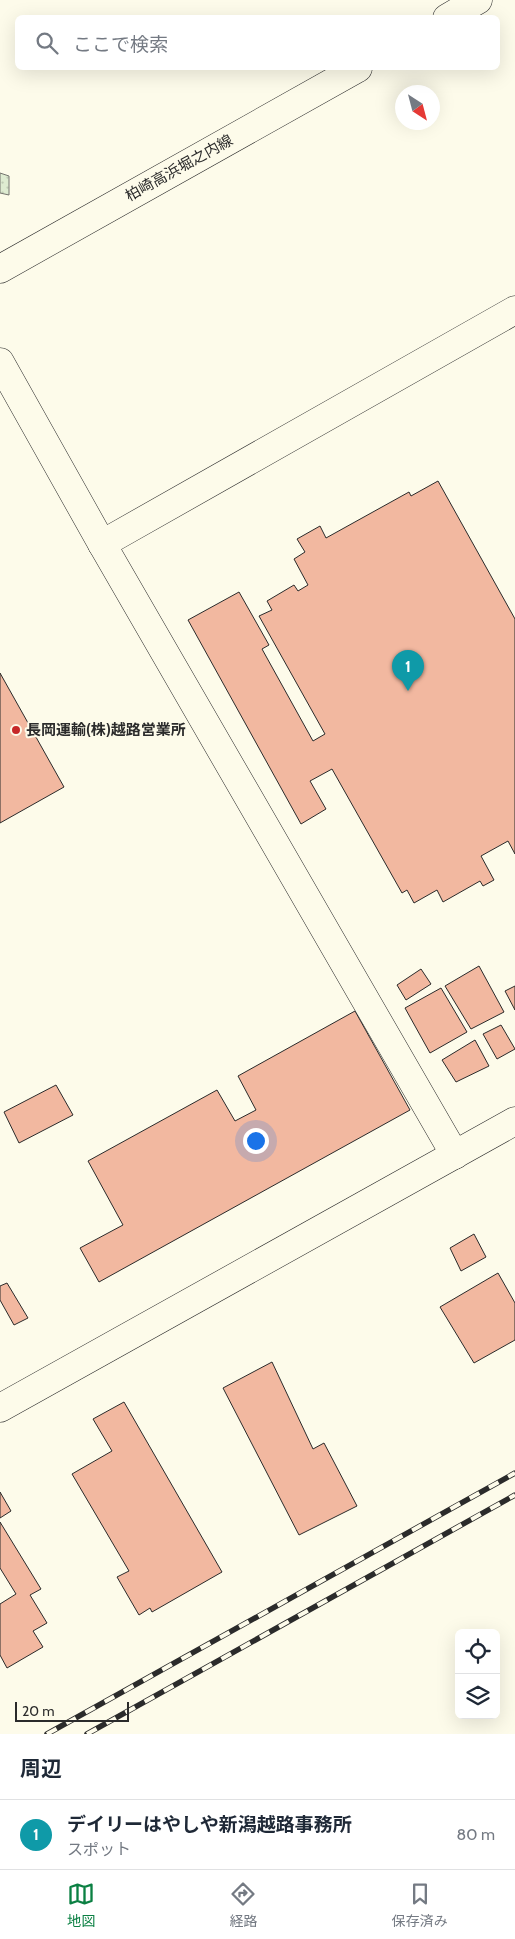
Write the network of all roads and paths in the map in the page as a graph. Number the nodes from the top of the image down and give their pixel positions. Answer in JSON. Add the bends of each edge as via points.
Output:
{"nodes":[{"id":1,"x":478,"y":0,"type":"edge"},
{"id":2,"x":452,"y":15,"type":"edge"},
{"id":3,"x":354,"y":70,"type":"edge"},
{"id":4,"x":0,"y":269,"type":"edge"},
{"id":5,"x":515,"y":310,"type":"edge"},
{"id":6,"x":0,"y":362,"type":"edge"},
{"id":7,"x":102,"y":544,"type":"junction"},
{"id":8,"x":515,"y":1121,"type":"edge"},
{"id":9,"x":456,"y":1155,"type":"junction"},
{"id":10,"x":0,"y":1408,"type":"edge"}],
"edges":[{"from":1,"to":2,"type":"street"},
{"from":3,"to":4,"type":"street","name":"柏崎高浜堀之内線"},
{"from":5,"to":7,"type":"street"},
{"from":6,"to":7,"type":"street"},
{"from":7,"to":9,"type":"street"},
{"from":8,"to":9,"type":"street"},
{"from":9,"to":10,"type":"street"}]}
